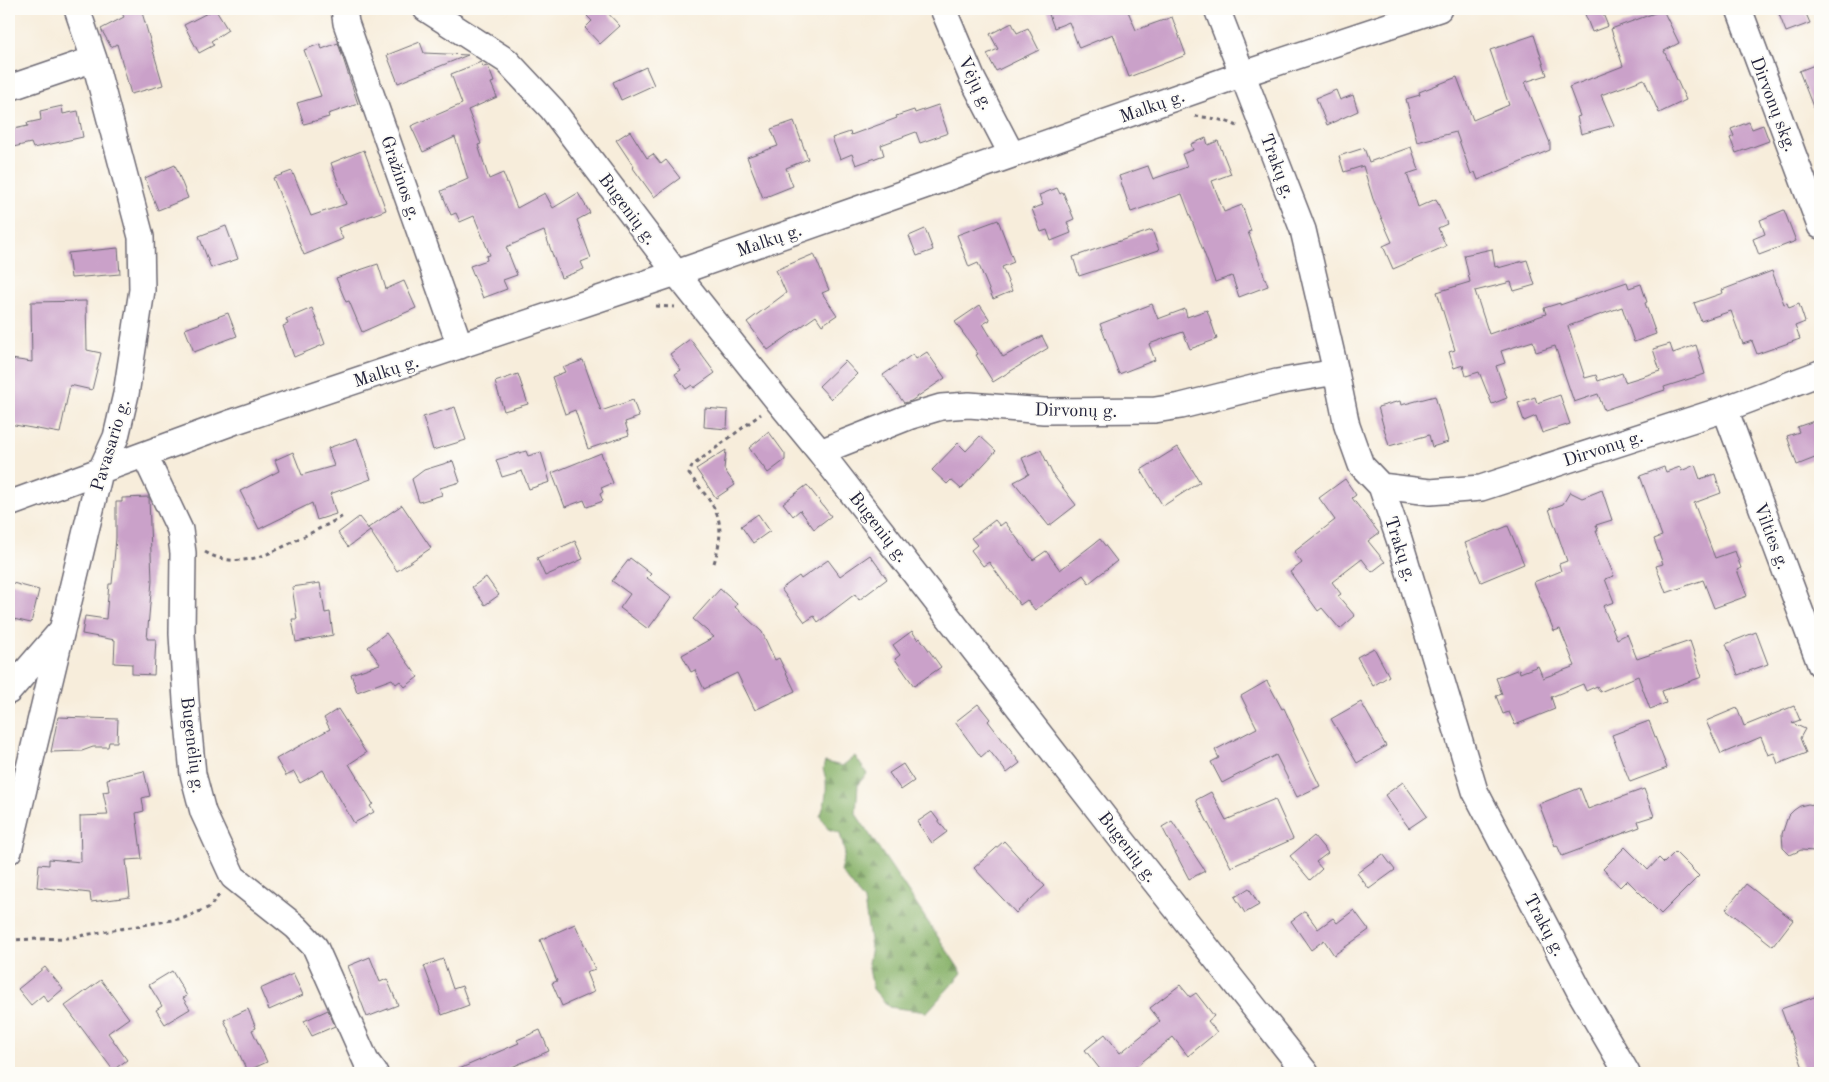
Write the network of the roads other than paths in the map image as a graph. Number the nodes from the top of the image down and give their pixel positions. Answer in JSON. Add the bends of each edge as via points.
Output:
{"nodes":[{"id":1,"x":77,"y":9,"type":"edge"},
{"id":2,"x":344,"y":9,"type":"edge"},
{"id":3,"x":943,"y":9,"type":"edge"},
{"id":4,"x":1216,"y":9,"type":"edge"},
{"id":5,"x":1439,"y":9,"type":"edge"},
{"id":6,"x":1739,"y":9,"type":"edge"},
{"id":7,"x":437,"y":11,"type":"edge"},
{"id":8,"x":94,"y":59,"type":"junction"},
{"id":9,"x":1243,"y":74,"type":"junction"},
{"id":10,"x":9,"y":88,"type":"edge"},
{"id":11,"x":1012,"y":155,"type":"junction"},
{"id":12,"x":1820,"y":226,"type":"edge"},
{"id":13,"x":676,"y":273,"type":"junction"},
{"id":14,"x":460,"y":346,"type":"junction"},
{"id":15,"x":1336,"y":372,"type":"junction"},
{"id":16,"x":1820,"y":373,"type":"edge"},
{"id":17,"x":1725,"y":408,"type":"junction"},
{"id":18,"x":820,"y":452,"type":"junction"},
{"id":19,"x":145,"y":456,"type":"junction"},
{"id":20,"x":100,"y":472,"type":"junction"},
{"id":21,"x":1380,"y":486,"type":"junction"},
{"id":22,"x":9,"y":504,"type":"edge"},
{"id":23,"x":62,"y":630,"type":"junction"},
{"id":24,"x":1820,"y":664,"type":"edge"},
{"id":25,"x":9,"y":691,"type":"edge"},
{"id":26,"x":9,"y":851,"type":"edge"},
{"id":27,"x":374,"y":1073,"type":"edge"},
{"id":28,"x":1306,"y":1073,"type":"edge"},
{"id":29,"x":1627,"y":1073,"type":"edge"}],
"edges":[{"from":1,"to":8,"type":"street","name":"Pavasario g."},
{"from":2,"to":14,"type":"street","name":"Gražinos g.","via":[[346,23]]},
{"from":3,"to":11,"type":"street","name":"Vėjų g.","via":[[973,80]]},
{"from":4,"to":9,"type":"street","name":"Trakų g."},
{"from":5,"to":9,"type":"street","name":"Malkų g."},
{"from":6,"to":12,"type":"street","name":"Dirvonų skg."},
{"from":7,"to":13,"type":"street","name":"Bugenių g.","via":[[507,60],[552,109]]},
{"from":8,"to":10,"type":"street"},
{"from":8,"to":20,"type":"street","name":"Pavasario g.","via":[[142,237],[142,290],[126,394],[116,437]]},
{"from":9,"to":11,"type":"street","name":"Malkų g."},
{"from":9,"to":15,"type":"street","name":"Trakų g.","via":[[1303,230]]},
{"from":11,"to":13,"type":"street","name":"Malkų g."},
{"from":13,"to":14,"type":"street","name":"Malkų g."},
{"from":13,"to":18,"type":"street","name":"Bugenių g."},
{"from":14,"to":19,"type":"street","name":"Malkų g.","via":[[233,422]]},
{"from":15,"to":18,"type":"street","name":"Dirvonų g.","via":[[1155,410],[1044,411],[969,405],[941,407]]},
{"from":15,"to":21,"type":"street","name":"Trakų g.","via":[[1347,426],[1361,465]]},
{"from":16,"to":17,"type":"street","name":"Dirvonų g."},
{"from":17,"to":21,"type":"street","name":"Dirvonų g.","via":[[1480,488],[1430,492]]},
{"from":17,"to":24,"type":"street","name":"Vilties g."},
{"from":18,"to":28,"type":"street","name":"Bugenių g."},
{"from":19,"to":20,"type":"street","name":"Malkų g."},
{"from":19,"to":27,"type":"street","name":"Bugenėlių g.","via":[[180,530],[183,553],[182,634],[193,774],[203,812],[233,877],[315,947]]},
{"from":20,"to":22,"type":"street","name":"Malkų g."},
{"from":20,"to":23,"type":"street","name":"Pavasario g."},
{"from":21,"to":29,"type":"street","name":"Trakų g.","via":[[1399,539],[1474,791],[1581,994]]},
{"from":23,"to":25,"type":"street"},
{"from":23,"to":26,"type":"street","name":"Pavasario g."}]}
